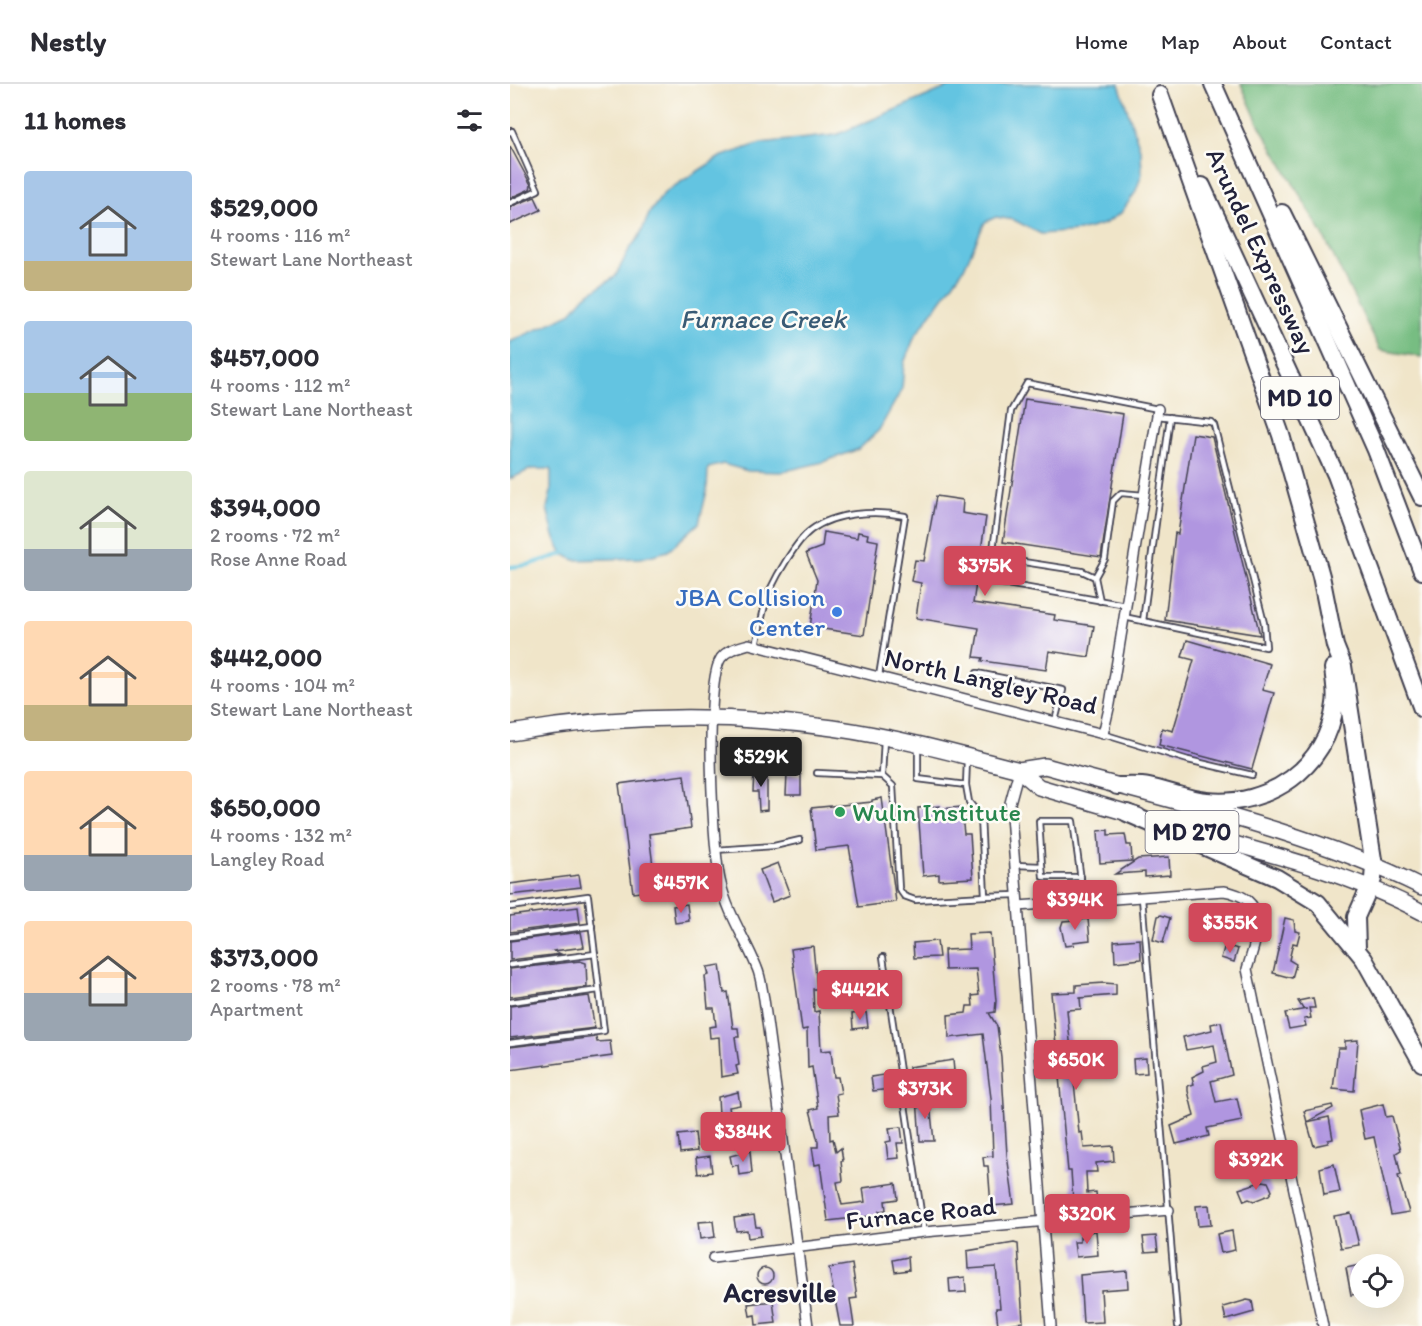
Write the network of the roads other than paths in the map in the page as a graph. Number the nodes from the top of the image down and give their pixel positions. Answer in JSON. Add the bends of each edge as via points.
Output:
{"nodes":[{"id":1,"x":1215,"y":84,"type":"edge"},
{"id":2,"x":1158,"y":89,"type":"edge"},
{"id":3,"x":511,"y":131,"type":"edge"},
{"id":4,"x":510,"y":203,"type":"edge"},
{"id":5,"x":1157,"y":412,"type":"junction"},
{"id":6,"x":1170,"y":417,"type":"junction"},
{"id":7,"x":1144,"y":495,"type":"junction"},
{"id":8,"x":1422,"y":497,"type":"edge"},
{"id":9,"x":991,"y":557,"type":"junction"},
{"id":10,"x":1422,"y":571,"type":"edge"},
{"id":11,"x":1095,"y":577,"type":"junction"},
{"id":12,"x":1100,"y":601,"type":"junction"},
{"id":13,"x":1126,"y":605,"type":"junction"},
{"id":14,"x":1124,"y":617,"type":"junction"},
{"id":15,"x":1143,"y":621,"type":"junction"},
{"id":16,"x":756,"y":646,"type":"junction"},
{"id":17,"x":1335,"y":646,"type":"junction"},
{"id":18,"x":977,"y":673,"type":"dead end"},
{"id":19,"x":879,"y":676,"type":"junction"},
{"id":20,"x":1422,"y":709,"type":"edge"},
{"id":21,"x":712,"y":719,"type":"junction"},
{"id":22,"x":1055,"y":721,"type":"junction"},
{"id":23,"x":510,"y":733,"type":"edge"},
{"id":24,"x":1103,"y":734,"type":"junction"},
{"id":25,"x":884,"y":736,"type":"junction"},
{"id":26,"x":918,"y":744,"type":"junction"},
{"id":27,"x":968,"y":756,"type":"junction"},
{"id":28,"x":1019,"y":770,"type":"junction"},
{"id":29,"x":817,"y":773,"type":"dead end"},
{"id":30,"x":1252,"y":775,"type":"dead end"},
{"id":31,"x":882,"y":776,"type":"junction"},
{"id":32,"x":966,"y":785,"type":"junction"},
{"id":33,"x":1117,"y":786,"type":"junction"},
{"id":34,"x":1126,"y":813,"type":"junction"},
{"id":35,"x":800,"y":840,"type":"dead end"},
{"id":36,"x":715,"y":850,"type":"junction"},
{"id":37,"x":1015,"y":865,"type":"junction"},
{"id":38,"x":1042,"y":866,"type":"junction"},
{"id":39,"x":1374,"y":866,"type":"junction"},
{"id":40,"x":1081,"y":876,"type":"junction"},
{"id":41,"x":1422,"y":887,"type":"edge"},
{"id":42,"x":1369,"y":890,"type":"junction"},
{"id":43,"x":1017,"y":895,"type":"junction"},
{"id":44,"x":985,"y":896,"type":"junction"},
{"id":45,"x":1142,"y":898,"type":"junction"},
{"id":46,"x":1084,"y":902,"type":"junction"},
{"id":47,"x":1018,"y":906,"type":"junction"},
{"id":48,"x":510,"y":907,"type":"edge"},
{"id":49,"x":1422,"y":912,"type":"edge"},
{"id":50,"x":592,"y":927,"type":"junction"},
{"id":51,"x":510,"y":937,"type":"edge"},
{"id":52,"x":1357,"y":948,"type":"junction"},
{"id":53,"x":595,"y":954,"type":"junction"},
{"id":54,"x":883,"y":957,"type":"dead end"},
{"id":55,"x":510,"y":965,"type":"edge"},
{"id":56,"x":599,"y":990,"type":"junction"},
{"id":57,"x":510,"y":1002,"type":"edge"},
{"id":58,"x":510,"y":1043,"type":"edge"},
{"id":59,"x":1422,"y":1063,"type":"edge"},
{"id":60,"x":1169,"y":1210,"type":"junction"},
{"id":61,"x":1042,"y":1221,"type":"junction"},
{"id":62,"x":924,"y":1232,"type":"junction"},
{"id":63,"x":798,"y":1248,"type":"junction"},
{"id":64,"x":713,"y":1258,"type":"dead end"},
{"id":65,"x":808,"y":1326,"type":"edge"},
{"id":66,"x":1051,"y":1326,"type":"edge"},
{"id":67,"x":1178,"y":1326,"type":"edge"},
{"id":68,"x":1323,"y":1326,"type":"edge"}],
"edges":[{"from":1,"to":8,"type":"highway"},
{"from":1,"to":10,"type":"highway","name":"Arundel Expressway","number":"MD 10","via":[[1376,450]]},
{"from":2,"to":17,"type":"highway","via":[[1281,435],[1321,576]]},
{"from":2,"to":20,"type":"highway","name":"Arundel Expressway","number":"MD 10","via":[[1336,475]]},
{"from":3,"to":4,"type":"lane","via":[[538,190]]},
{"from":5,"to":6,"type":"lane"},
{"from":5,"to":7,"type":"street","name":"North Langley Road"},
{"from":5,"to":9,"type":"lane","via":[[1027,383],[1011,411]]},
{"from":6,"to":15,"type":"lane"},
{"from":6,"to":15,"type":"lane","via":[[1214,425],[1264,623],[1266,647]]},
{"from":7,"to":11,"type":"lane","via":[[1121,493],[1113,501],[1104,559]]},
{"from":7,"to":13,"type":"street","name":"North Langley Road"},
{"from":9,"to":11,"type":"lane","via":[[1082,571]]},
{"from":9,"to":12,"type":"lane","via":[[989,581]]},
{"from":11,"to":12,"type":"lane"},
{"from":12,"to":13,"type":"lane"},
{"from":13,"to":14,"type":"street","name":"North Langley Road"},
{"from":14,"to":15,"type":"lane"},
{"from":14,"to":24,"type":"street","name":"North Langley Road"},
{"from":16,"to":19,"type":"street","name":"North Langley Road"},
{"from":16,"to":19,"type":"lane","via":[[769,592],[811,530],[851,513],[905,516]]},
{"from":16,"to":21,"type":"street","name":"North Langley Road","via":[[733,648],[722,658],[716,672]]},
{"from":17,"to":33,"type":"highway","via":[[1335,704],[1329,729],[1313,757],[1279,789],[1253,799],[1229,802],[1206,801],[1147,787]]},
{"from":17,"to":39,"type":"highway","via":[[1343,666]]},
{"from":18,"to":22,"type":"lane","via":[[1063,690]]},
{"from":19,"to":22,"type":"street","name":"North Langley Road"},
{"from":21,"to":23,"type":"main road","number":"MD 270","via":[[610,721]]},
{"from":21,"to":25,"type":"main road","number":"MD 270","via":[[809,725]]},
{"from":21,"to":36,"type":"street","name":"North Langley Road"},
{"from":22,"to":24,"type":"street","name":"North Langley Road"},
{"from":24,"to":30,"type":"lane"},
{"from":25,"to":26,"type":"main road","number":"MD 270"},
{"from":25,"to":31,"type":"lane"},
{"from":26,"to":27,"type":"main road","number":"MD 270"},
{"from":26,"to":32,"type":"lane","via":[[918,779]]},
{"from":27,"to":28,"type":"main road","number":"MD 270"},
{"from":27,"to":32,"type":"lane"},
{"from":28,"to":33,"type":"main road","number":"MD 270","via":[[1045,766]]},
{"from":28,"to":34,"type":"main road","number":"MD 270","via":[[1039,788]]},
{"from":28,"to":37,"type":"street","via":[[1010,803]]},
{"from":29,"to":31,"type":"lane"},
{"from":31,"to":44,"type":"lane","via":[[893,786],[899,889],[904,896],[915,900]]},
{"from":32,"to":44,"type":"lane","via":[[969,802],[981,817]]},
{"from":33,"to":39,"type":"main road","number":"MD 270","via":[[1264,827]]},
{"from":34,"to":42,"type":"main road","number":"MD 270","via":[[1265,852]]},
{"from":34,"to":52,"type":"highway","via":[[1294,887],[1318,903]]},
{"from":35,"to":36,"type":"lane"},
{"from":36,"to":63,"type":"street","name":"North Langley Road","via":[[729,910],[758,970]]},
{"from":37,"to":38,"type":"lane"},
{"from":37,"to":43,"type":"street"},
{"from":38,"to":40,"type":"lane","via":[[1042,876]]},
{"from":38,"to":40,"type":"lane","via":[[1039,821],[1073,821]]},
{"from":39,"to":41,"type":"main road","number":"MD 270"},
{"from":39,"to":42,"type":"highway"},
{"from":40,"to":46,"type":"lane"},
{"from":42,"to":49,"type":"main road","number":"MD 270"},
{"from":42,"to":52,"type":"highway","via":[[1356,917]]},
{"from":43,"to":44,"type":"lane"},
{"from":43,"to":47,"type":"street"},
{"from":45,"to":46,"type":"street"},
{"from":45,"to":60,"type":"lane"},
{"from":45,"to":68,"type":"street","via":[[1224,891],[1237,893],[1257,913],[1259,922],[1247,969]]},
{"from":46,"to":47,"type":"street"},
{"from":47,"to":61,"type":"street"},
{"from":48,"to":50,"type":"lane","via":[[588,896]]},
{"from":50,"to":51,"type":"lane"},
{"from":50,"to":53,"type":"lane"},
{"from":52,"to":59,"type":"highway"},
{"from":53,"to":55,"type":"lane"},
{"from":53,"to":56,"type":"lane"},
{"from":54,"to":62,"type":"lane"},
{"from":56,"to":57,"type":"lane"},
{"from":56,"to":58,"type":"lane","via":[[604,1031]]},
{"from":60,"to":61,"type":"street","name":"Furnace Road"},
{"from":60,"to":67,"type":"lane"},
{"from":61,"to":62,"type":"street","name":"Furnace Road"},
{"from":61,"to":66,"type":"street"},
{"from":62,"to":63,"type":"street","name":"Furnace Road"},
{"from":63,"to":64,"type":"street","name":"Furnace Road"},
{"from":63,"to":65,"type":"street","name":"North Langley Road"}]}
